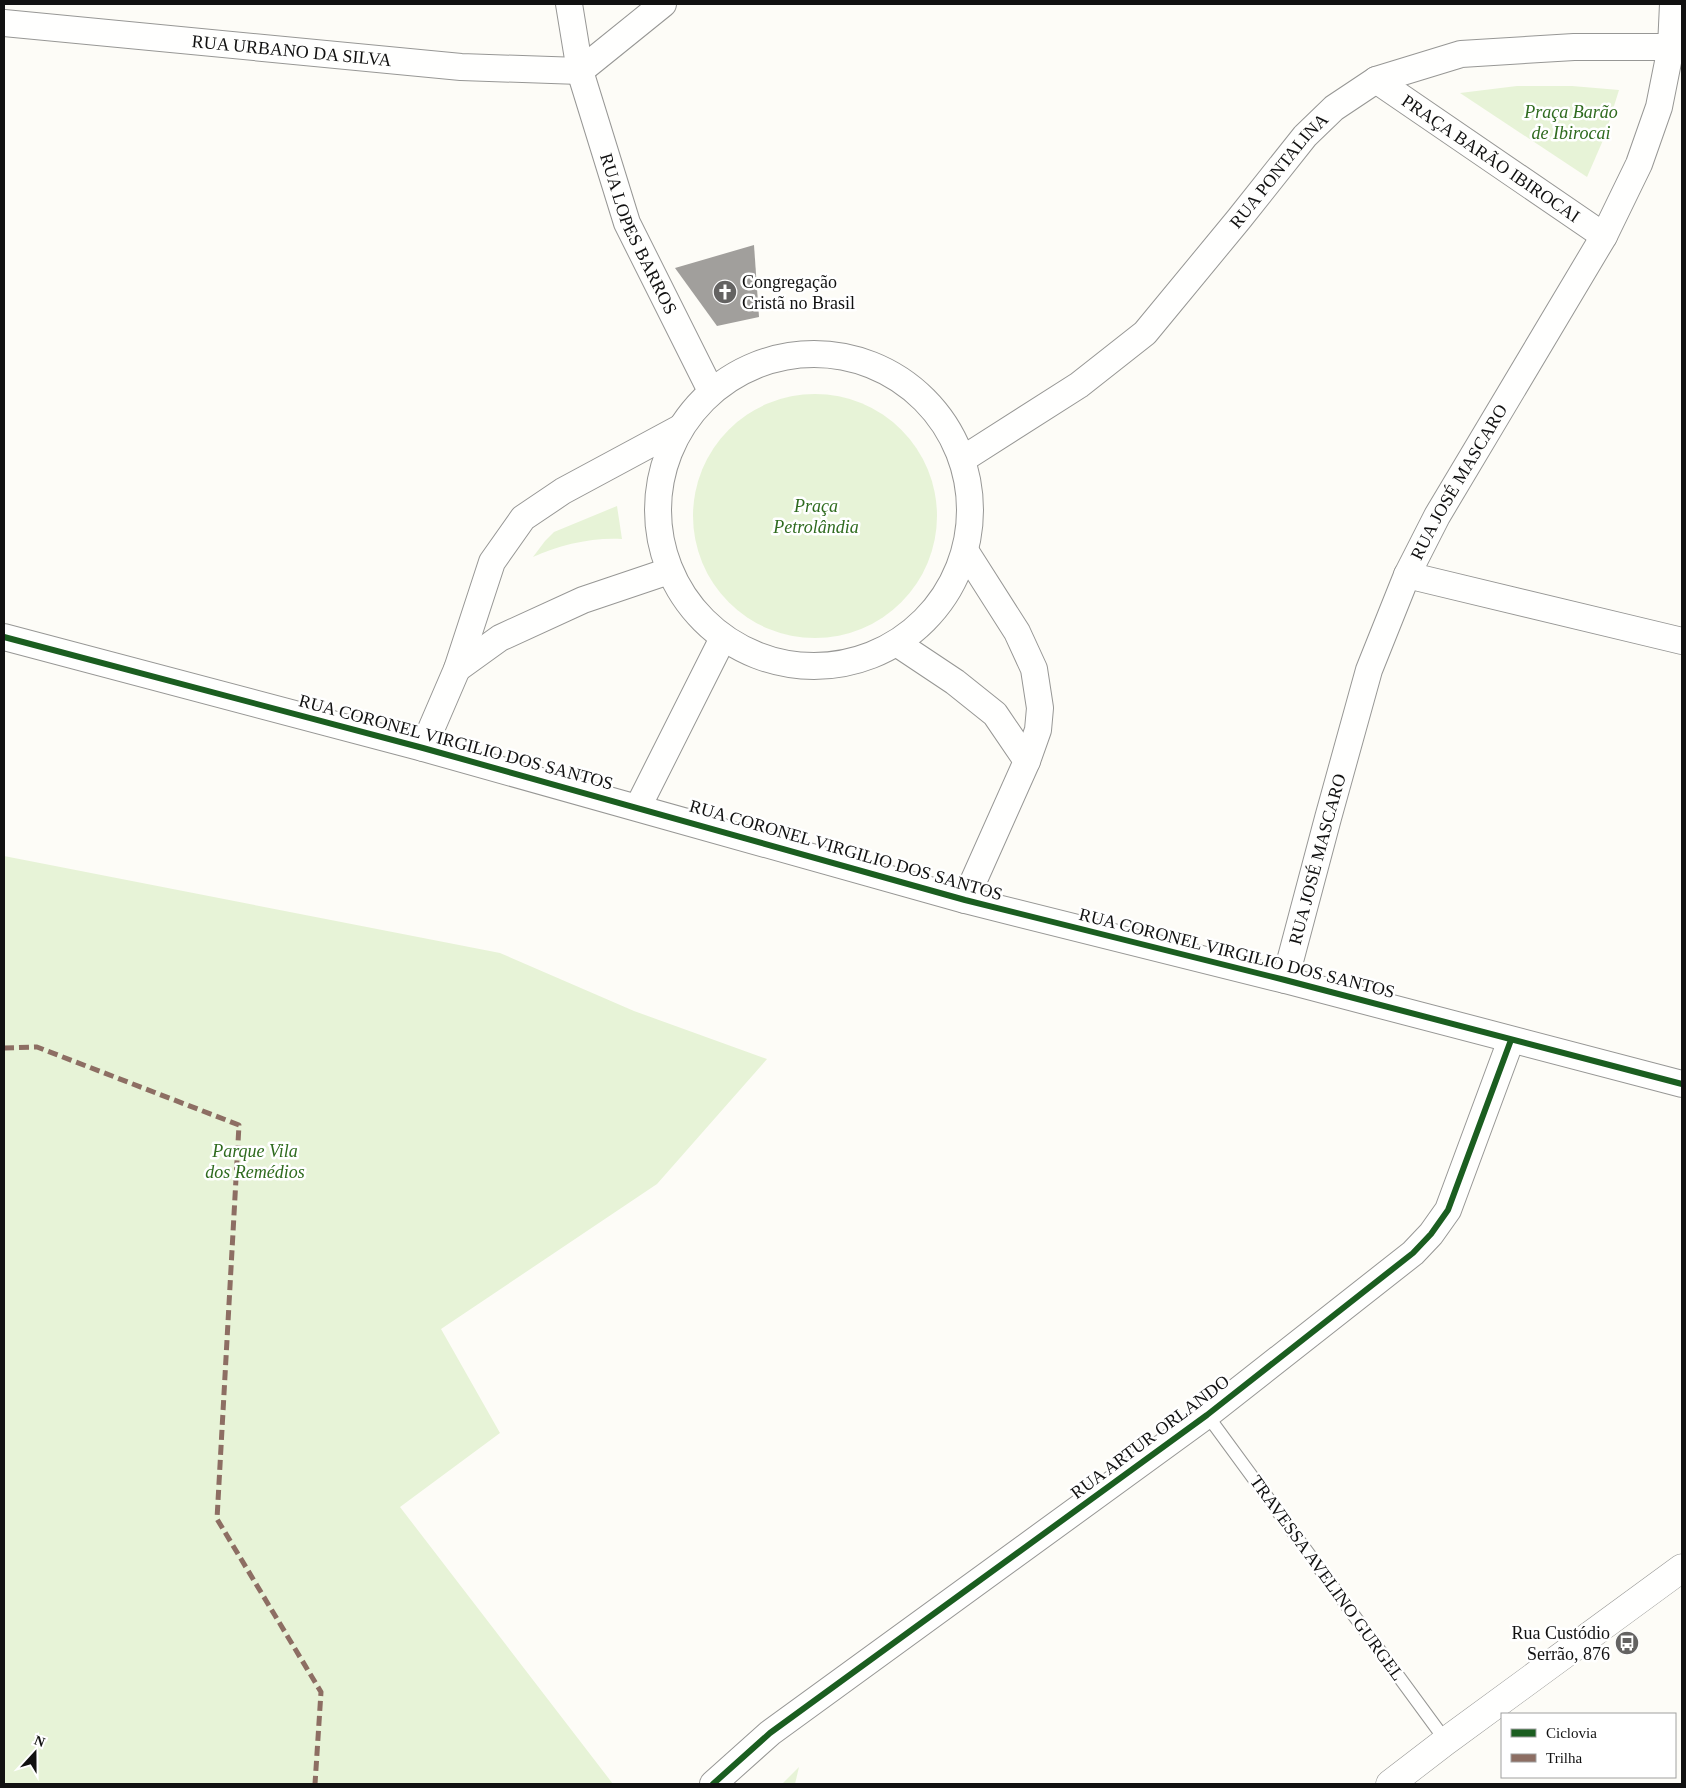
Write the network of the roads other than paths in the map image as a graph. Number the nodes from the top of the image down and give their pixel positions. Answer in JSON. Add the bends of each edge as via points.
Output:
{"nodes":[{"id":1,"x":569,"y":4,"type":"edge"},
{"id":2,"x":663,"y":4,"type":"edge"},
{"id":3,"x":1672,"y":4,"type":"edge"},
{"id":4,"x":13,"y":17,"type":"edge"},
{"id":5,"x":1671,"y":47,"type":"junction"},
{"id":6,"x":580,"y":71,"type":"junction"},
{"id":7,"x":1376,"y":80,"type":"junction"},
{"id":8,"x":1604,"y":236,"type":"junction"},
{"id":9,"x":711,"y":390,"type":"junction"},
{"id":10,"x":680,"y":428,"type":"junction"},
{"id":11,"x":963,"y":459,"type":"junction"},
{"id":12,"x":966,"y":552,"type":"junction"},
{"id":13,"x":669,"y":571,"type":"junction"},
{"id":14,"x":1407,"y":576,"type":"junction"},
{"id":15,"x":4,"y":637,"type":"edge"},
{"id":16,"x":723,"y":638,"type":"junction"},
{"id":17,"x":1682,"y":641,"type":"edge"},
{"id":18,"x":898,"y":644,"type":"junction"},
{"id":19,"x":457,"y":669,"type":"junction"},
{"id":20,"x":423,"y":748,"type":"junction"},
{"id":21,"x":1027,"y":761,"type":"junction"},
{"id":22,"x":638,"y":808,"type":"junction"},
{"id":23,"x":965,"y":900,"type":"junction"},
{"id":24,"x":1285,"y":980,"type":"junction"},
{"id":25,"x":1511,"y":1040,"type":"junction"},
{"id":26,"x":1682,"y":1084,"type":"edge"},
{"id":27,"x":1207,"y":1415,"type":"junction"},
{"id":28,"x":1682,"y":1568,"type":"edge"},
{"id":29,"x":1446,"y":1741,"type":"junction"},
{"id":30,"x":713,"y":1784,"type":"edge"},
{"id":31,"x":1390,"y":1784,"type":"edge"}],
"edges":[{"from":1,"to":6,"type":"street","name":"RUA LOPES BARROS"},
{"from":2,"to":6,"type":"street"},
{"from":3,"to":5,"type":"street","name":"RUA JOSÉ MASCARO"},
{"from":4,"to":6,"type":"street","name":"RUA URBANO DA SILVA","via":[[461,67]]},
{"from":5,"to":7,"type":"street","name":"RUA PONTALINA","via":[[1574,47],[1461,54]]},
{"from":5,"to":8,"type":"street","name":"RUA JOSÉ MASCARO","via":[[1659,107],[1639,164]]},
{"from":6,"to":9,"type":"street","name":"RUA LOPES BARROS","via":[[627,223]]},
{"from":7,"to":8,"type":"street","name":"PRAÇA BARÃO IBIROCAI"},
{"from":7,"to":11,"type":"street","name":"RUA PONTALINA","via":[[1334,108],[1305,136],[1145,332],[1079,385]]},
{"from":8,"to":14,"type":"street","name":"RUA JOSÉ MASCARO","via":[[1437,516]]},
{"from":9,"to":10,"type":"street"},
{"from":9,"to":11,"type":"street","via":[[755,364],[805,353],[855,358],[902,380],[933,408]]},
{"from":10,"to":13,"type":"street","via":[[661,474],[657,523]]},
{"from":10,"to":19,"type":"street","via":[[563,490],[522,518],[492,562]]},
{"from":11,"to":12,"type":"street","via":[[972,505]]},
{"from":12,"to":18,"type":"street","via":[[941,604]]},
{"from":12,"to":21,"type":"street","via":[[1017,632],[1034,669],[1039,723]]},
{"from":13,"to":16,"type":"street","via":[[701,619]]},
{"from":13,"to":19,"type":"street","via":[[583,600],[500,638]]},
{"from":14,"to":17,"type":"street"},
{"from":14,"to":24,"type":"street","name":"RUA JOSÉ MASCARO","via":[[1369,670]]},
{"from":15,"to":20,"type":"street","name":"RUA CORONEL VIRGILIO DOS SANTOS"},
{"from":16,"to":18,"type":"street","via":[[764,659],[810,667],[856,662]]},
{"from":16,"to":22,"type":"street"},
{"from":18,"to":21,"type":"street","via":[[956,682],[996,714]]},
{"from":19,"to":20,"type":"street"},
{"from":20,"to":22,"type":"street","name":"RUA CORONEL VIRGILIO DOS SANTOS"},
{"from":21,"to":23,"type":"street"},
{"from":22,"to":23,"type":"street","name":"RUA CORONEL VIRGILIO DOS SANTOS"},
{"from":23,"to":24,"type":"street","name":"RUA CORONEL VIRGILIO DOS SANTOS"},
{"from":24,"to":25,"type":"street","name":"RUA CORONEL VIRGILIO DOS SANTOS"},
{"from":25,"to":26,"type":"street","name":"RUA CORONEL VIRGILIO DOS SANTOS"},
{"from":25,"to":27,"type":"street","name":"RUA ARTUR ORLANDO","via":[[1448,1210],[1431,1234],[1413,1253]]},
{"from":27,"to":29,"type":"lane","name":"TRAVESSA AVELINO GURGEL"},
{"from":27,"to":30,"type":"street","name":"RUA ARTUR ORLANDO","via":[[770,1733]]},
{"from":28,"to":29,"type":"street"},
{"from":29,"to":31,"type":"street"}]}
